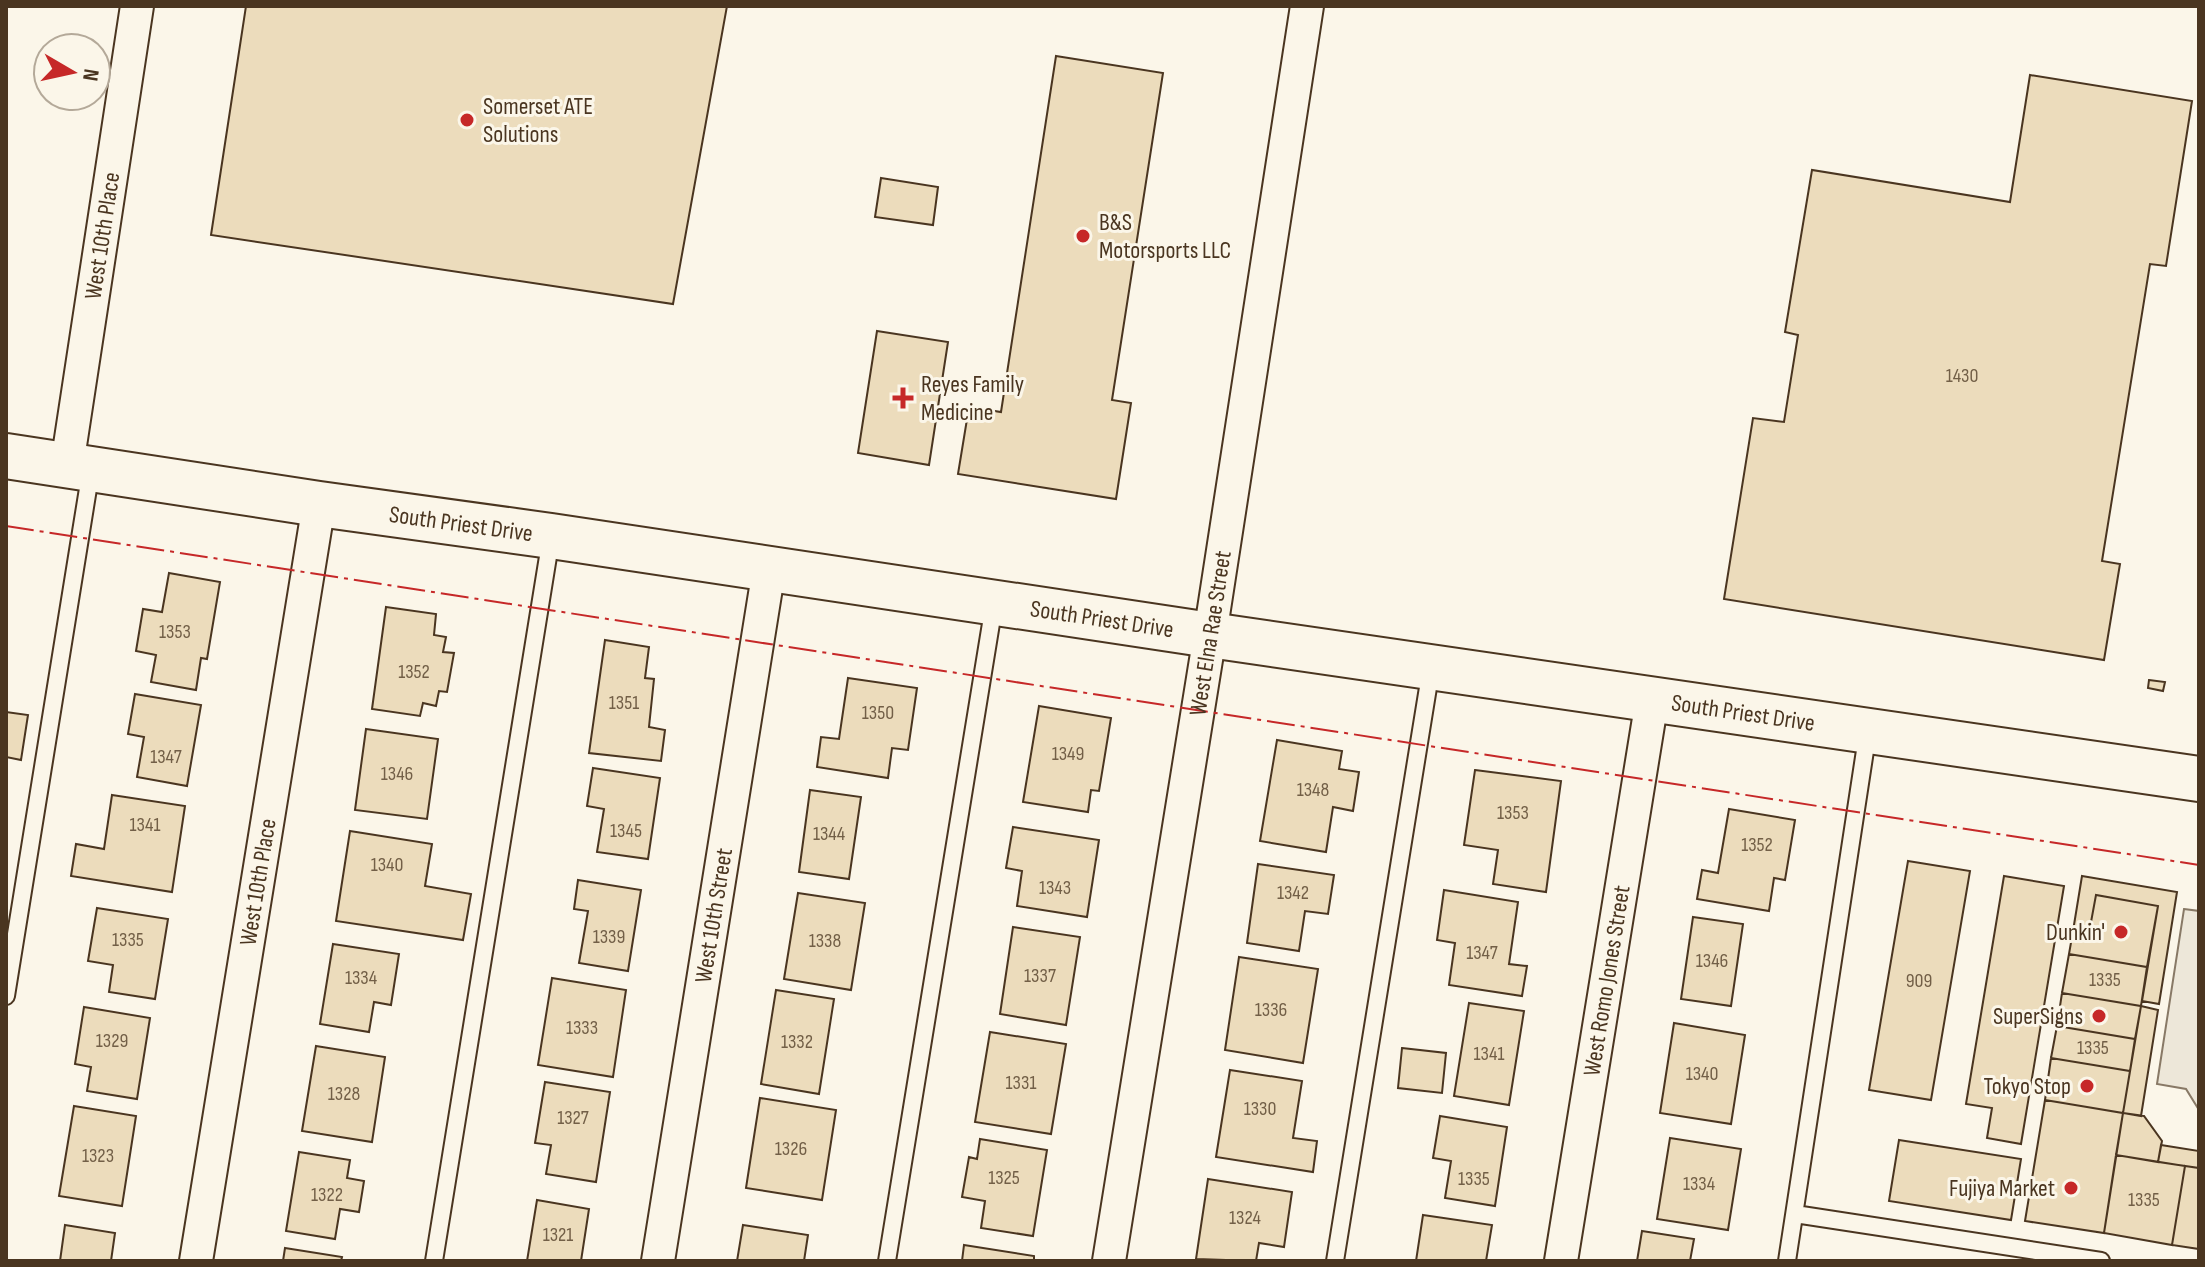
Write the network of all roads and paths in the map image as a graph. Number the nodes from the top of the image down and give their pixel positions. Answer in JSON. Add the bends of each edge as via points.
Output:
{"nodes":[{"id":1,"x":137,"y":6,"type":"edge"},
{"id":2,"x":1307,"y":6,"type":"edge"},
{"id":3,"x":6,"y":456,"type":"edge"},
{"id":4,"x":79,"y":466,"type":"junction"},
{"id":5,"x":319,"y":504,"type":"junction"},
{"id":6,"x":551,"y":536,"type":"junction"},
{"id":7,"x":769,"y":569,"type":"junction"},
{"id":8,"x":994,"y":603,"type":"junction"},
{"id":9,"x":1210,"y":635,"type":"junction"},
{"id":10,"x":1431,"y":668,"type":"junction"},
{"id":11,"x":1652,"y":700,"type":"junction"},
{"id":12,"x":1868,"y":730,"type":"junction"},
{"id":13,"x":2199,"y":779,"type":"edge"},
{"id":14,"x":6,"y":996,"type":"edge"},
{"id":15,"x":1795,"y":1214,"type":"junction"},
{"id":16,"x":196,"y":1261,"type":"edge"},
{"id":17,"x":434,"y":1261,"type":"edge"},
{"id":18,"x":658,"y":1261,"type":"edge"},
{"id":19,"x":887,"y":1261,"type":"edge"},
{"id":20,"x":1109,"y":1261,"type":"edge"},
{"id":21,"x":1335,"y":1261,"type":"edge"},
{"id":22,"x":1561,"y":1261,"type":"edge"},
{"id":23,"x":1787,"y":1261,"type":"edge"},
{"id":24,"x":2101,"y":1261,"type":"edge"}],
"edges":[{"from":1,"to":4,"type":"street","name":"West 10th Place"},
{"from":2,"to":9,"type":"street","name":"West Elna Rae Street"},
{"from":3,"to":4,"type":"main road","name":"South Priest Drive"},
{"from":4,"to":5,"type":"main road","name":"South Priest Drive"},
{"from":4,"to":14,"type":"lane"},
{"from":5,"to":6,"type":"main road","name":"South Priest Drive"},
{"from":5,"to":16,"type":"street","name":"West 10th Place"},
{"from":6,"to":7,"type":"main road","name":"South Priest Drive"},
{"from":6,"to":17,"type":"lane"},
{"from":7,"to":8,"type":"main road","name":"South Priest Drive"},
{"from":7,"to":18,"type":"street","name":"West 10th Street"},
{"from":8,"to":9,"type":"main road","name":"South Priest Drive"},
{"from":8,"to":19,"type":"lane"},
{"from":9,"to":10,"type":"main road","name":"South Priest Drive"},
{"from":9,"to":20,"type":"street","name":"West Elna Rae Street"},
{"from":10,"to":11,"type":"main road","name":"South Priest Drive"},
{"from":10,"to":21,"type":"lane"},
{"from":11,"to":12,"type":"main road","name":"South Priest Drive"},
{"from":11,"to":22,"type":"street","name":"West Romo Jones Street"},
{"from":12,"to":13,"type":"main road","name":"South Priest Drive"},
{"from":12,"to":15,"type":"lane"},
{"from":15,"to":23,"type":"lane"},
{"from":15,"to":24,"type":"lane"}]}
